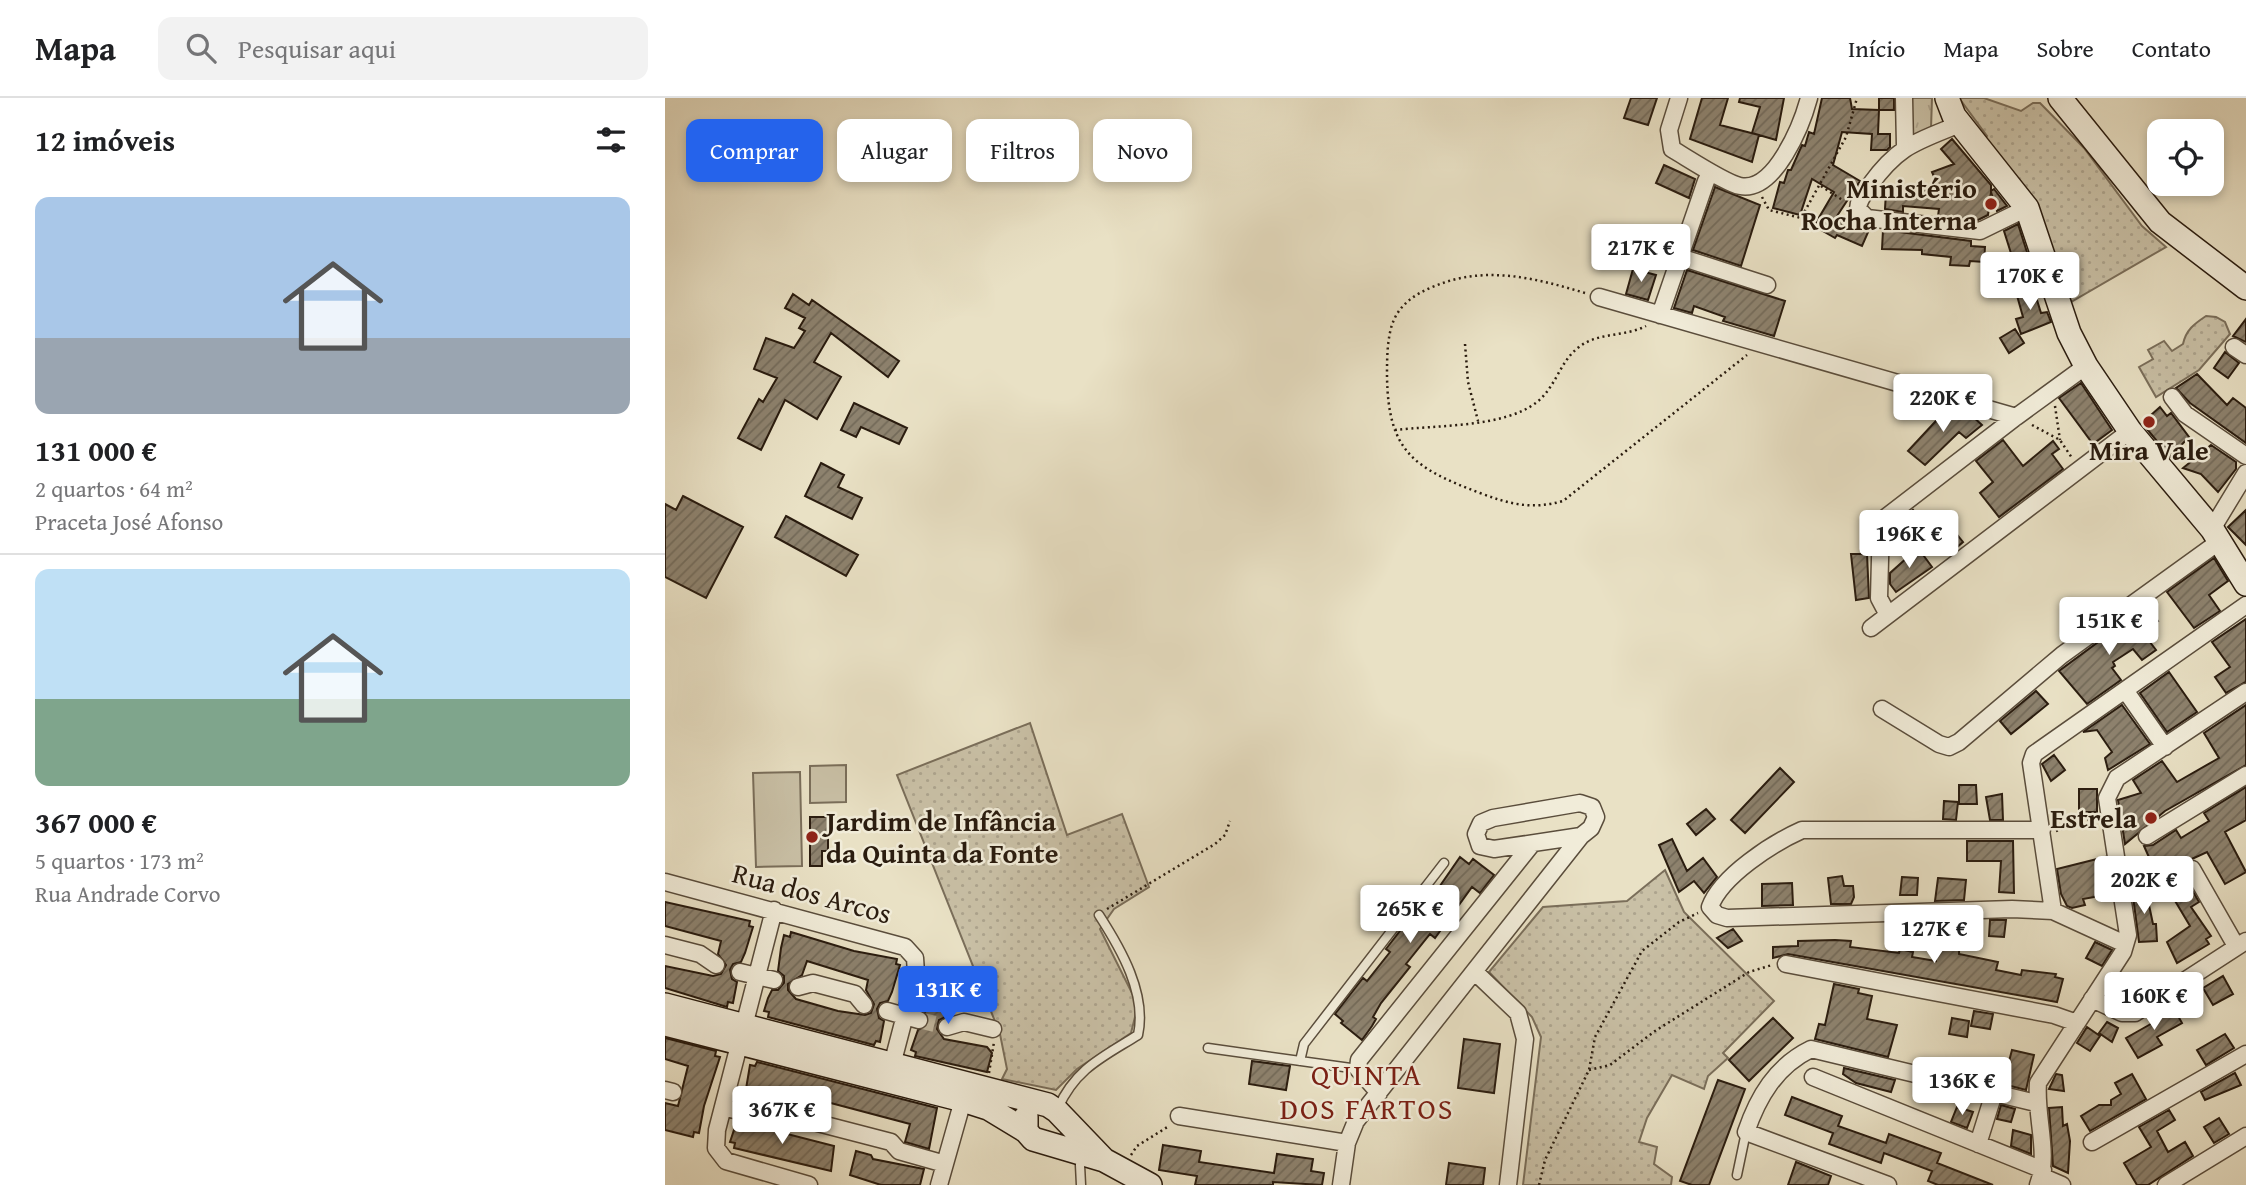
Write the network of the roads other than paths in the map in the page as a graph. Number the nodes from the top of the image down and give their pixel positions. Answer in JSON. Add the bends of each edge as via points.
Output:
{"nodes":[{"id":1,"x":1679,"y":98,"type":"edge"},
{"id":2,"x":1809,"y":98,"type":"edge"},
{"id":3,"x":1904,"y":98,"type":"edge"},
{"id":4,"x":1947,"y":98,"type":"edge"},
{"id":5,"x":2060,"y":98,"type":"edge"},
{"id":6,"x":1960,"y":124,"type":"junction"},
{"id":7,"x":1905,"y":146,"type":"junction"},
{"id":8,"x":1706,"y":181,"type":"dead end"},
{"id":9,"x":2027,"y":208,"type":"junction"},
{"id":10,"x":1680,"y":257,"type":"junction"},
{"id":11,"x":1767,"y":285,"type":"dead end"},
{"id":12,"x":2246,"y":288,"type":"edge"},
{"id":13,"x":1599,"y":297,"type":"road end"},
{"id":14,"x":1660,"y":315,"type":"junction"},
{"id":15,"x":2087,"y":366,"type":"junction"},
{"id":16,"x":2172,"y":397,"type":"dead end"},
{"id":17,"x":2016,"y":417,"type":"junction"},
{"id":18,"x":2130,"y":431,"type":"junction"},
{"id":19,"x":2246,"y":456,"type":"edge"},
{"id":20,"x":2246,"y":473,"type":"edge"},
{"id":21,"x":2216,"y":535,"type":"junction"},
{"id":22,"x":2246,"y":584,"type":"edge"},
{"id":23,"x":2246,"y":605,"type":"edge"},
{"id":24,"x":1888,"y":615,"type":"junction"},
{"id":25,"x":1871,"y":628,"type":"dead end"},
{"id":26,"x":2125,"y":690,"type":"junction"},
{"id":27,"x":2246,"y":692,"type":"edge"},
{"id":28,"x":1882,"y":709,"type":"dead end"},
{"id":29,"x":2165,"y":747,"type":"junction"},
{"id":30,"x":2246,"y":775,"type":"edge"},
{"id":31,"x":2042,"y":833,"type":"junction"},
{"id":32,"x":1581,"y":836,"type":"junction"},
{"id":33,"x":2147,"y":836,"type":"dead end"},
{"id":34,"x":1532,"y":844,"type":"junction"},
{"id":35,"x":1444,"y":863,"type":"dead end"},
{"id":36,"x":2192,"y":869,"type":"dead end"},
{"id":37,"x":665,"y":882,"type":"edge"},
{"id":38,"x":774,"y":910,"type":"junction"},
{"id":39,"x":2053,"y":911,"type":"junction"},
{"id":40,"x":1099,"y":915,"type":"road end"},
{"id":41,"x":2125,"y":944,"type":"junction"},
{"id":42,"x":2241,"y":944,"type":"edge"},
{"id":43,"x":665,"y":945,"type":"edge"},
{"id":44,"x":1786,"y":964,"type":"road end"},
{"id":45,"x":716,"y":965,"type":"dead end"},
{"id":46,"x":740,"y":972,"type":"dead end"},
{"id":47,"x":1475,"y":972,"type":"junction"},
{"id":48,"x":757,"y":976,"type":"junction"},
{"id":49,"x":774,"y":981,"type":"dead end"},
{"id":50,"x":798,"y":987,"type":"dead end"},
{"id":51,"x":2092,"y":999,"type":"junction"},
{"id":52,"x":665,"y":1005,"type":"edge"},
{"id":53,"x":864,"y":1005,"type":"dead end"},
{"id":54,"x":887,"y":1011,"type":"dead end"},
{"id":55,"x":912,"y":1018,"type":"junction"},
{"id":56,"x":2077,"y":1023,"type":"junction"},
{"id":57,"x":665,"y":1024,"type":"edge"},
{"id":58,"x":947,"y":1027,"type":"tunnel mouth"},
{"id":59,"x":993,"y":1029,"type":"road end"},
{"id":60,"x":742,"y":1035,"type":"junction"},
{"id":61,"x":1207,"y":1048,"type":"dead end"},
{"id":62,"x":2246,"y":1054,"type":"edge"},
{"id":63,"x":1300,"y":1061,"type":"junction"},
{"id":64,"x":892,"y":1065,"type":"junction"},
{"id":65,"x":1358,"y":1069,"type":"junction"},
{"id":66,"x":1813,"y":1077,"type":"dead end"},
{"id":67,"x":972,"y":1091,"type":"junction"},
{"id":68,"x":1379,"y":1093,"type":"junction"},
{"id":69,"x":1994,"y":1093,"type":"junction"},
{"id":70,"x":2036,"y":1103,"type":"junction"},
{"id":71,"x":723,"y":1107,"type":"junction"},
{"id":72,"x":1053,"y":1110,"type":"junction"},
{"id":73,"x":1179,"y":1116,"type":"road end"},
{"id":74,"x":1746,"y":1132,"type":"junction"},
{"id":75,"x":1035,"y":1136,"type":"junction"},
{"id":76,"x":2246,"y":1136,"type":"edge"},
{"id":77,"x":2092,"y":1142,"type":"dead end"},
{"id":78,"x":1347,"y":1143,"type":"junction"},
{"id":79,"x":1978,"y":1144,"type":"junction"},
{"id":80,"x":1104,"y":1160,"type":"junction"},
{"id":81,"x":945,"y":1164,"type":"junction"},
{"id":82,"x":1080,"y":1165,"type":"dead end"},
{"id":83,"x":1737,"y":1175,"type":"dead end"},
{"id":84,"x":2041,"y":1177,"type":"edge"},
{"id":85,"x":1122,"y":1178,"type":"edge"},
{"id":86,"x":805,"y":1185,"type":"edge"},
{"id":87,"x":939,"y":1185,"type":"edge"},
{"id":88,"x":1081,"y":1185,"type":"edge"},
{"id":89,"x":1150,"y":1185,"type":"edge"},
{"id":90,"x":1341,"y":1185,"type":"edge"},
{"id":91,"x":1509,"y":1185,"type":"edge"},
{"id":92,"x":1888,"y":1185,"type":"edge"},
{"id":93,"x":2063,"y":1185,"type":"edge"},
{"id":94,"x":2166,"y":1185,"type":"edge"}],
"edges":[{"from":1,"to":2,"type":"street","via":[[1669,130],[1672,149],[1739,186],[1768,178],[1803,119]]},
{"from":3,"to":7,"type":"street"},
{"from":4,"to":6,"type":"street"},
{"from":5,"to":12,"type":"street","via":[[2160,222]]},
{"from":6,"to":7,"type":"street"},
{"from":6,"to":9,"type":"street"},
{"from":7,"to":9,"type":"street","via":[[1887,162],[1857,206],[1867,218],[1980,231]]},
{"from":8,"to":10,"type":"street"},
{"from":9,"to":15,"type":"street","via":[[2069,333]]},
{"from":10,"to":11,"type":"street"},
{"from":10,"to":14,"type":"street"},
{"from":13,"to":14,"type":"street"},
{"from":14,"to":17,"type":"street"},
{"from":15,"to":17,"type":"street"},
{"from":15,"to":18,"type":"street"},
{"from":16,"to":19,"type":"street","via":[[2185,414]]},
{"from":17,"to":24,"type":"street","via":[[1881,521],[1879,598]]},
{"from":18,"to":21,"type":"street"},
{"from":18,"to":24,"type":"street"},
{"from":20,"to":21,"type":"street"},
{"from":21,"to":22,"type":"street"},
{"from":21,"to":28,"type":"street","via":[[1959,742],[1949,747],[1939,744]]},
{"from":23,"to":26,"type":"street"},
{"from":24,"to":25,"type":"street"},
{"from":26,"to":29,"type":"street"},
{"from":26,"to":31,"type":"street","via":[[2034,754],[2031,763]]},
{"from":27,"to":29,"type":"street"},
{"from":29,"to":41,"type":"street","via":[[2117,778],[2107,798],[2128,935]]},
{"from":30,"to":33,"type":"street"},
{"from":31,"to":39,"type":"street"},
{"from":31,"to":39,"type":"street","via":[[1802,830],[1776,841],[1723,885],[1710,907],[1727,918]]},
{"from":32,"to":34,"type":"street"},
{"from":32,"to":34,"type":"street","via":[[1596,817],[1592,807],[1580,803],[1493,818],[1481,823],[1476,834],[1480,846],[1494,849]]},
{"from":32,"to":47,"type":"street"},
{"from":34,"to":65,"type":"street","via":[[1371,1044]]},
{"from":35,"to":63,"type":"lane","via":[[1304,1044]]},
{"from":36,"to":42,"type":"street"},
{"from":37,"to":38,"type":"street","name":"Rua dos Arcos"},
{"from":38,"to":48,"type":"street"},
{"from":38,"to":55,"type":"street","name":"Rua dos Arcos","via":[[905,947],[916,964]]},
{"from":39,"to":41,"type":"street"},
{"from":40,"to":72,"type":"lane","via":[[1139,997],[1138,1035],[1080,1072]]},
{"from":41,"to":51,"type":"street"},
{"from":42,"to":51,"type":"street","via":[[2135,1013],[2122,1013]]},
{"from":43,"to":45,"type":"street","via":[[700,954]]},
{"from":44,"to":56,"type":"street"},
{"from":46,"to":48,"type":"street"},
{"from":47,"to":68,"type":"street"},
{"from":47,"to":91,"type":"street","via":[[1518,1013],[1525,1039]]},
{"from":48,"to":49,"type":"street"},
{"from":48,"to":60,"type":"street"},
{"from":50,"to":53,"type":"street","via":[[813,983],[855,994]]},
{"from":51,"to":56,"type":"street"},
{"from":52,"to":60,"type":"street"},
{"from":54,"to":55,"type":"street"},
{"from":55,"to":64,"type":"street","name":"Rua dos Arcos"},
{"from":56,"to":70,"type":"street","via":[[2038,1083]]},
{"from":57,"to":60,"type":"street"},
{"from":58,"to":59,"type":"street","via":[[964,1022]]},
{"from":60,"to":64,"type":"street"},
{"from":60,"to":67,"type":"street"},
{"from":60,"to":71,"type":"street"},
{"from":61,"to":63,"type":"lane"},
{"from":62,"to":77,"type":"street"},
{"from":63,"to":65,"type":"lane"},
{"from":64,"to":67,"type":"street"},
{"from":65,"to":68,"type":"street"},
{"from":66,"to":79,"type":"street"},
{"from":67,"to":72,"type":"street"},
{"from":67,"to":75,"type":"street","via":[[988,1108]]},
{"from":67,"to":81,"type":"street"},
{"from":68,"to":78,"type":"street","via":[[1356,1121]]},
{"from":69,"to":70,"type":"street"},
{"from":69,"to":74,"type":"street","via":[[1811,1049],[1795,1056],[1773,1079],[1757,1100]]},
{"from":69,"to":79,"type":"street"},
{"from":70,"to":84,"type":"street"},
{"from":71,"to":81,"type":"street","via":[[766,1118],[783,1114],[819,1123],[891,1142],[899,1151]]},
{"from":71,"to":86,"type":"street","via":[[716,1148],[726,1161]]},
{"from":72,"to":75,"type":"street","via":[[1059,1133]]},
{"from":72,"to":75,"type":"street","via":[[1027,1114]]},
{"from":72,"to":80,"type":"street"},
{"from":73,"to":78,"type":"street"},
{"from":74,"to":83,"type":"lane"},
{"from":74,"to":92,"type":"street"},
{"from":75,"to":80,"type":"street"},
{"from":76,"to":94,"type":"street"},
{"from":78,"to":90,"type":"street"},
{"from":79,"to":84,"type":"street"},
{"from":80,"to":85,"type":"street"},
{"from":81,"to":87,"type":"street"},
{"from":82,"to":88,"type":"lane"},
{"from":84,"to":93,"type":"street"},
{"from":85,"to":89,"type":"street"}]}
